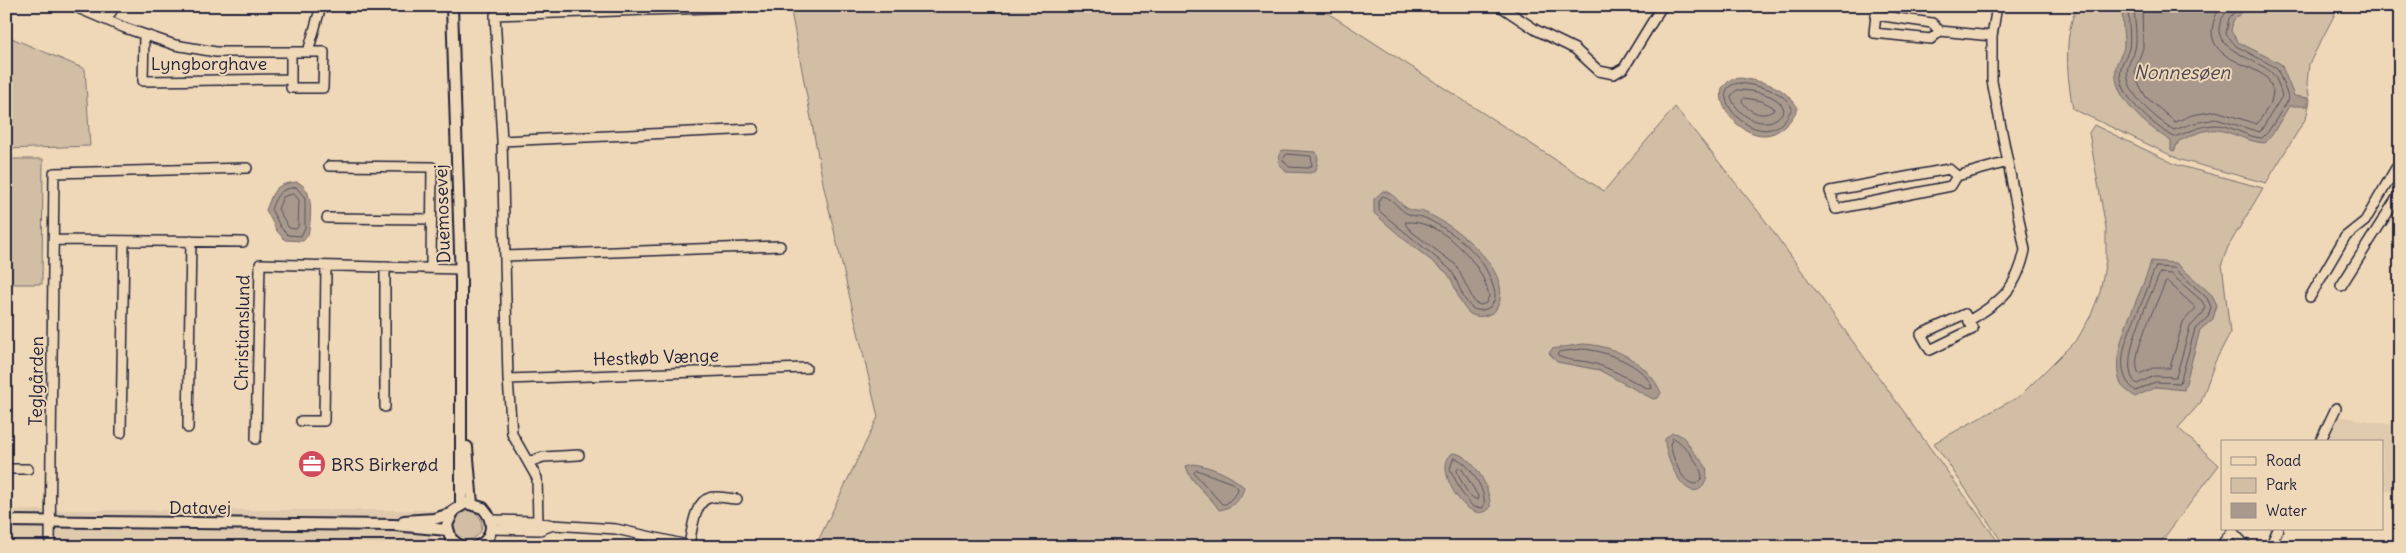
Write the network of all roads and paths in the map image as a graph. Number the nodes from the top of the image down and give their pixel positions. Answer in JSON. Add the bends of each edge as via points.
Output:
{"nodes":[{"id":1,"x":73,"y":6,"type":"edge"},
{"id":2,"x":115,"y":6,"type":"edge"},
{"id":3,"x":321,"y":6,"type":"edge"},
{"id":4,"x":452,"y":6,"type":"edge"},
{"id":5,"x":1500,"y":6,"type":"edge"},
{"id":6,"x":1662,"y":6,"type":"edge"},
{"id":7,"x":1997,"y":6,"type":"edge"},
{"id":8,"x":740,"y":7,"type":"edge"},
{"id":9,"x":106,"y":20,"type":"junction"},
{"id":10,"x":1940,"y":31,"type":"junction"},
{"id":11,"x":144,"y":34,"type":"junction"},
{"id":12,"x":1992,"y":36,"type":"junction"},
{"id":13,"x":291,"y":52,"type":"junction"},
{"id":14,"x":308,"y":52,"type":"junction"},
{"id":15,"x":291,"y":79,"type":"junction"},
{"id":16,"x":754,"y":129,"type":"dead end"},
{"id":17,"x":502,"y":140,"type":"junction"},
{"id":18,"x":2400,"y":161,"type":"edge"},
{"id":19,"x":2008,"y":162,"type":"junction"},
{"id":20,"x":329,"y":166,"type":"dead end"},
{"id":21,"x":247,"y":168,"type":"dead end"},
{"id":22,"x":1957,"y":176,"type":"junction"},
{"id":23,"x":2400,"y":193,"type":"edge"},
{"id":24,"x":327,"y":218,"type":"dead end"},
{"id":25,"x":431,"y":219,"type":"junction"},
{"id":26,"x":55,"y":240,"type":"junction"},
{"id":27,"x":124,"y":241,"type":"junction"},
{"id":28,"x":191,"y":241,"type":"junction"},
{"id":29,"x":244,"y":242,"type":"dead end"},
{"id":30,"x":780,"y":246,"type":"dead end"},
{"id":31,"x":505,"y":256,"type":"junction"},
{"id":32,"x":326,"y":266,"type":"junction"},
{"id":33,"x":385,"y":267,"type":"junction"},
{"id":34,"x":431,"y":268,"type":"junction"},
{"id":35,"x":460,"y":268,"type":"junction"},
{"id":36,"x":2341,"y":286,"type":"dead end"},
{"id":37,"x":2310,"y":297,"type":"dead end"},
{"id":38,"x":1970,"y":320,"type":"junction"},
{"id":39,"x":806,"y":368,"type":"dead end"},
{"id":40,"x":508,"y":379,"type":"junction"},
{"id":41,"x":385,"y":407,"type":"dead end"},
{"id":42,"x":2336,"y":408,"type":"dead end"},
{"id":43,"x":301,"y":421,"type":"dead end"},
{"id":44,"x":462,"y":425,"type":"junction"},
{"id":45,"x":188,"y":428,"type":"dead end"},
{"id":46,"x":121,"y":432,"type":"dead end"},
{"id":47,"x":256,"y":439,"type":"dead end"},
{"id":48,"x":2321,"y":440,"type":"edge"},
{"id":49,"x":579,"y":455,"type":"dead end"},
{"id":50,"x":529,"y":462,"type":"junction"},
{"id":51,"x":6,"y":469,"type":"edge"},
{"id":52,"x":28,"y":469,"type":"dead end"},
{"id":53,"x":737,"y":499,"type":"dead end"},
{"id":54,"x":472,"y":504,"type":"junction"},
{"id":55,"x":461,"y":505,"type":"junction"},
{"id":56,"x":450,"y":514,"type":"junction"},
{"id":57,"x":6,"y":521,"type":"edge"},
{"id":58,"x":50,"y":522,"type":"junction"},
{"id":59,"x":538,"y":522,"type":"junction"},
{"id":60,"x":394,"y":525,"type":"junction"},
{"id":61,"x":491,"y":525,"type":"junction"},
{"id":62,"x":553,"y":525,"type":"junction"},
{"id":63,"x":447,"y":530,"type":"junction"},
{"id":64,"x":2278,"y":530,"type":"edge"},
{"id":65,"x":2223,"y":544,"type":"dead end"},
{"id":66,"x":693,"y":546,"type":"edge"},
{"id":67,"x":50,"y":547,"type":"edge"},
{"id":68,"x":461,"y":547,"type":"edge"},
{"id":69,"x":476,"y":547,"type":"edge"},
{"id":70,"x":2246,"y":547,"type":"edge"},
{"id":71,"x":2270,"y":547,"type":"edge"}],
"edges":[{"from":1,"to":9,"type":"street","name":"Lyngborghave"},
{"from":2,"to":9,"type":"street"},
{"from":3,"to":14,"type":"street"},
{"from":4,"to":35,"type":"street","name":"Duemosevej"},
{"from":5,"to":6,"type":"street","via":[[1536,30],[1575,49],[1599,71],[1614,74],[1624,68]]},
{"from":7,"to":12,"type":"street"},
{"from":8,"to":17,"type":"street","via":[[495,15]]},
{"from":9,"to":11,"type":"street","name":"Lyngborghave"},
{"from":10,"to":10,"type":"street","via":[[1932,23],[1876,15],[1874,33],[1931,39]]},
{"from":10,"to":12,"type":"street"},
{"from":11,"to":13,"type":"street","name":"Lyngborghave","via":[[216,52]]},
{"from":11,"to":15,"type":"street","name":"Lyngborghave","via":[[143,81]]},
{"from":12,"to":19,"type":"street","via":[[1992,81]]},
{"from":13,"to":14,"type":"street","name":"Lyngborghave"},
{"from":13,"to":15,"type":"street","name":"Lyngborghave"},
{"from":14,"to":15,"type":"street","name":"Lyngborghave","via":[[324,52],[323,88],[291,88]]},
{"from":16,"to":17,"type":"street"},
{"from":17,"to":31,"type":"street"},
{"from":18,"to":37,"type":"street","via":[[2366,222],[2345,237]]},
{"from":19,"to":22,"type":"street"},
{"from":19,"to":38,"type":"street","via":[[2023,233],[2025,250],[2021,268],[2011,287],[1995,305]]},
{"from":20,"to":25,"type":"street","via":[[432,167]]},
{"from":21,"to":26,"type":"street","name":"Teglgården","via":[[54,172]]},
{"from":22,"to":22,"type":"street","via":[[1949,169],[1830,191],[1831,199],[1836,208],[1951,186]]},
{"from":23,"to":36,"type":"street"},
{"from":24,"to":25,"type":"street"},
{"from":25,"to":34,"type":"street"},
{"from":26,"to":27,"type":"street"},
{"from":26,"to":58,"type":"street","name":"Teglgården"},
{"from":27,"to":28,"type":"street"},
{"from":27,"to":46,"type":"street"},
{"from":28,"to":29,"type":"street"},
{"from":28,"to":45,"type":"street"},
{"from":30,"to":31,"type":"street"},
{"from":31,"to":40,"type":"street"},
{"from":32,"to":33,"type":"street","name":"Christianslund"},
{"from":32,"to":43,"type":"street","via":[[324,421]]},
{"from":32,"to":47,"type":"street","name":"Christianslund","via":[[260,264]]},
{"from":33,"to":34,"type":"street","name":"Christianslund"},
{"from":33,"to":41,"type":"street"},
{"from":34,"to":35,"type":"street","name":"Christianslund"},
{"from":35,"to":44,"type":"street","name":"Duemosevej"},
{"from":38,"to":38,"type":"street","via":[[1973,328],[1930,350],[1921,334],[1965,314]]},
{"from":39,"to":40,"type":"street","name":"Hestkøb Vænge"},
{"from":40,"to":50,"type":"street","via":[[512,434]]},
{"from":42,"to":48,"type":"street"},
{"from":44,"to":54,"type":"street","name":"Duemosevej","via":[[466,431]]},
{"from":44,"to":55,"type":"street","name":"Duemosevej"},
{"from":49,"to":50,"type":"street","via":[[543,456]]},
{"from":50,"to":59,"type":"street","via":[[537,478]]},
{"from":51,"to":52,"type":"street"},
{"from":53,"to":66,"type":"street","via":[[709,498],[702,502],[698,508]]},
{"from":54,"to":55,"type":"street"},
{"from":54,"to":61,"type":"street","via":[[483,508]]},
{"from":55,"to":56,"type":"street"},
{"from":56,"to":60,"type":"street","name":"Datavej"},
{"from":56,"to":63,"type":"street"},
{"from":57,"to":58,"type":"street","name":"Datavej"},
{"from":58,"to":60,"type":"street","name":"Datavej"},
{"from":58,"to":67,"type":"street","name":"Teglgården"},
{"from":59,"to":61,"type":"street"},
{"from":59,"to":62,"type":"street"},
{"from":60,"to":63,"type":"street","name":"Datavej"},
{"from":61,"to":62,"type":"street","via":[[540,530]]},
{"from":61,"to":69,"type":"street","via":[[486,541]]},
{"from":62,"to":66,"type":"street","via":[[616,530]]},
{"from":63,"to":68,"type":"street","via":[[451,539]]},
{"from":64,"to":71,"type":"street"},
{"from":65,"to":70,"type":"street","via":[[2232,531]]}]}
